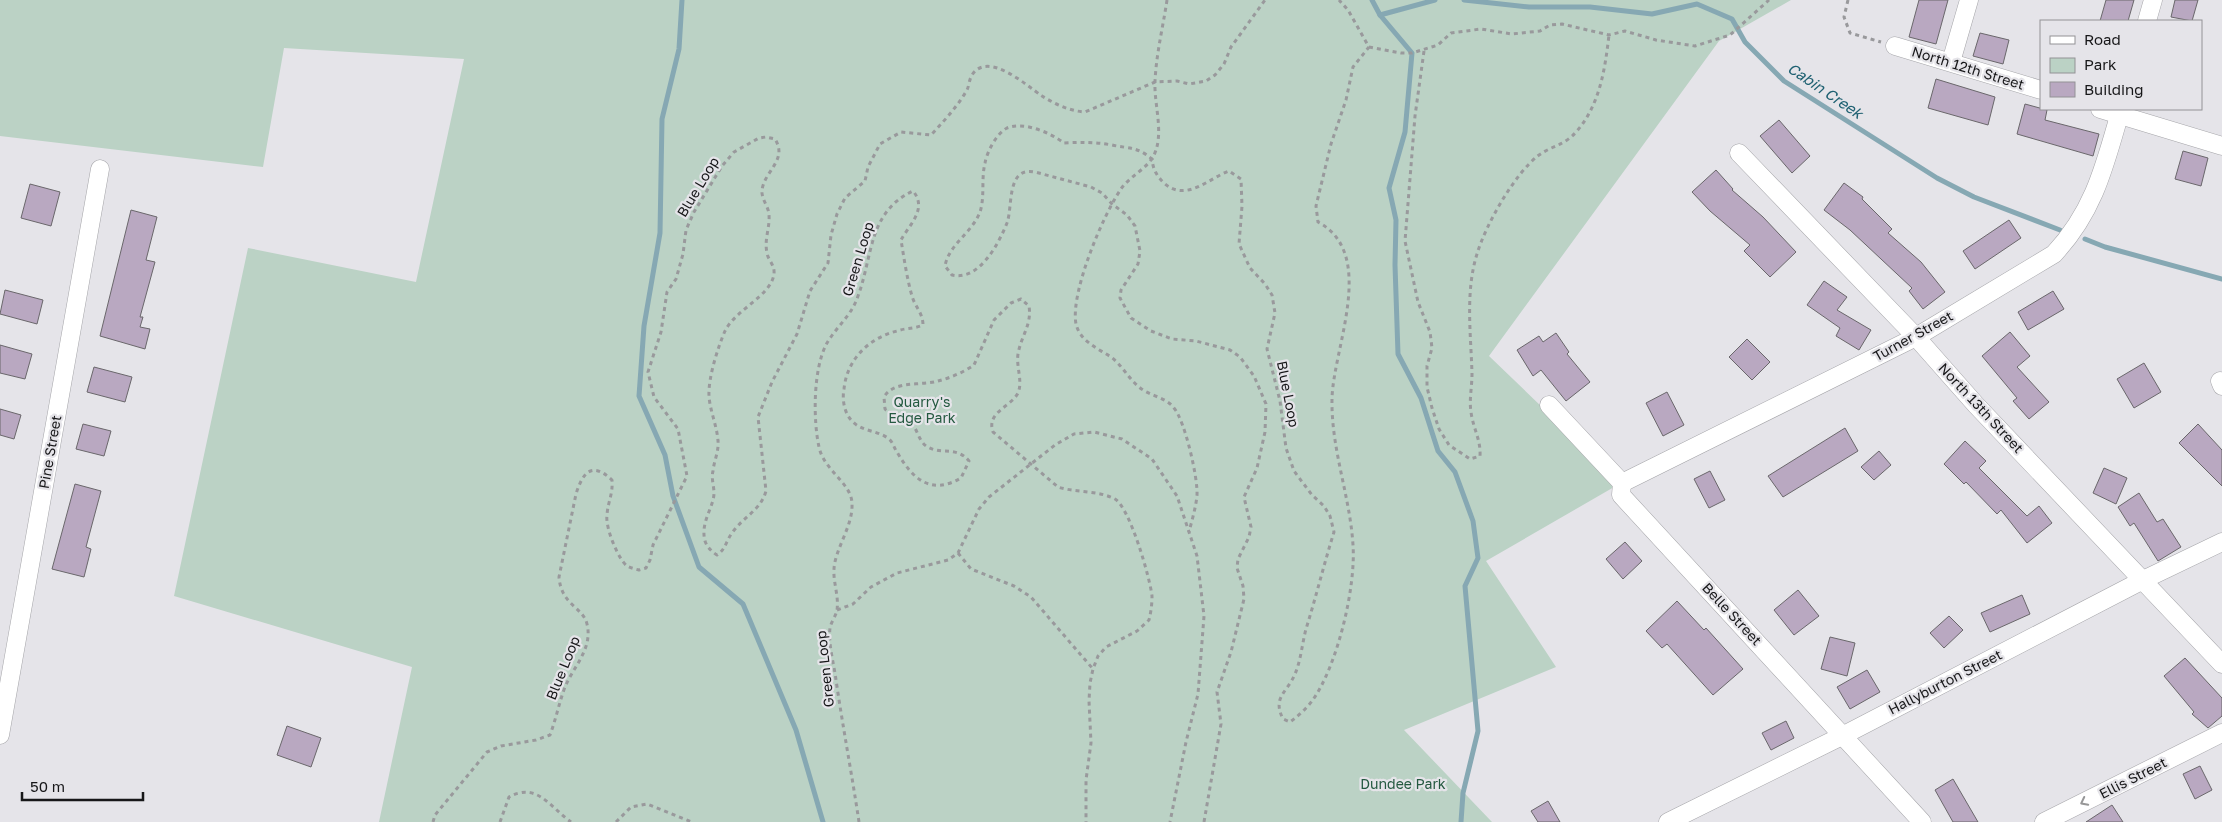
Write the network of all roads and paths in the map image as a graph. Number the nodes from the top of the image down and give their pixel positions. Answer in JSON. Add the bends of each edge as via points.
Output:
{"nodes":[{"id":1,"x":1167,"y":0,"type":"edge"},
{"id":2,"x":1265,"y":0,"type":"edge"},
{"id":3,"x":1339,"y":0,"type":"edge"},
{"id":4,"x":1769,"y":0,"type":"edge"},
{"id":5,"x":1848,"y":0,"type":"edge"},
{"id":6,"x":1969,"y":0,"type":"edge"},
{"id":7,"x":2153,"y":0,"type":"edge"},
{"id":8,"x":2147,"y":20,"type":"edge"},
{"id":9,"x":1609,"y":35,"type":"junction"},
{"id":10,"x":1895,"y":46,"type":"joint"},
{"id":11,"x":1369,"y":47,"type":"junction"},
{"id":12,"x":1424,"y":50,"type":"junction"},
{"id":13,"x":1951,"y":62,"type":"junction"},
{"id":14,"x":1155,"y":82,"type":"junction"},
{"id":15,"x":2040,"y":90,"type":"edge"},
{"id":16,"x":2107,"y":110,"type":"edge"},
{"id":17,"x":2120,"y":112,"type":"edge"},
{"id":18,"x":2222,"y":146,"type":"edge"},
{"id":19,"x":1739,"y":153,"type":"dead end"},
{"id":20,"x":1152,"y":158,"type":"junction"},
{"id":21,"x":100,"y":169,"type":"dead end"},
{"id":22,"x":1112,"y":204,"type":"junction"},
{"id":23,"x":1916,"y":337,"type":"junction"},
{"id":24,"x":1548,"y":405,"type":"dead end"},
{"id":25,"x":1032,"y":465,"type":"junction"},
{"id":26,"x":1622,"y":483,"type":"junction"},
{"id":27,"x":1189,"y":533,"type":"junction"},
{"id":28,"x":2222,"y":542,"type":"edge"},
{"id":29,"x":958,"y":553,"type":"junction"},
{"id":30,"x":2143,"y":580,"type":"junction"},
{"id":31,"x":837,"y":610,"type":"junction"},
{"id":32,"x":2222,"y":664,"type":"edge"},
{"id":33,"x":1093,"y":669,"type":"junction"},
{"id":34,"x":2222,"y":734,"type":"edge"},
{"id":35,"x":0,"y":735,"type":"edge"},
{"id":36,"x":1844,"y":735,"type":"junction"},
{"id":37,"x":433,"y":822,"type":"edge"},
{"id":38,"x":500,"y":822,"type":"edge"},
{"id":39,"x":571,"y":822,"type":"edge"},
{"id":40,"x":616,"y":822,"type":"edge"},
{"id":41,"x":692,"y":822,"type":"edge"},
{"id":42,"x":859,"y":822,"type":"edge"},
{"id":43,"x":1086,"y":822,"type":"edge"},
{"id":44,"x":1170,"y":822,"type":"edge"},
{"id":45,"x":1204,"y":822,"type":"edge"},
{"id":46,"x":1668,"y":822,"type":"edge"},
{"id":47,"x":1922,"y":822,"type":"edge"},
{"id":48,"x":2044,"y":822,"type":"edge"}],
"edges":[{"from":1,"to":14,"type":"path"},
{"from":2,"to":14,"type":"path","name":"Blue Loop","via":[[1215,75],[1190,84]]},
{"from":3,"to":11,"type":"path"},
{"from":4,"to":9,"type":"path","via":[[1730,35],[1695,46],[1624,31]]},
{"from":5,"to":10,"type":"path","via":[[1844,17],[1850,33]]},
{"from":6,"to":13,"type":"street"},
{"from":7,"to":8,"type":"street"},
{"from":9,"to":12,"type":"path","via":[[1562,24],[1550,25],[1540,31],[1512,34],[1482,29],[1451,34],[1438,45]]},
{"from":9,"to":12,"type":"path","via":[[1604,72],[1591,111],[1564,143],[1541,153],[1528,164],[1496,210],[1477,252],[1471,278],[1470,411],[1481,443],[1480,456],[1470,458],[1449,445],[1432,408],[1427,387],[1432,348],[1430,332],[1418,302],[1405,240]]},
{"from":10,"to":13,"type":"street","name":"North 12th Street"},
{"from":11,"to":12,"type":"path","via":[[1401,53]]},
{"from":11,"to":20,"type":"path","name":"Blue Loop","via":[[1353,67],[1316,206],[1318,222],[1335,237],[1343,250],[1348,270],[1349,306],[1334,369],[1332,399],[1340,473],[1353,546],[1353,569],[1343,628],[1323,684],[1312,702],[1290,722],[1283,719],[1278,700],[1300,664],[1334,532],[1324,506],[1294,471],[1286,448],[1280,401],[1268,349],[1275,313],[1272,295],[1250,268],[1239,244],[1241,179],[1229,171],[1203,185],[1182,191],[1167,185],[1157,176]]},
{"from":13,"to":15,"type":"street","name":"North 12th Street"},
{"from":14,"to":20,"type":"path","via":[[1159,136]]},
{"from":14,"to":37,"type":"path","name":"Blue Loop","via":[[1085,112],[1075,111],[1041,95],[1016,77],[990,66],[981,68],[972,75],[968,88],[946,121],[931,136],[901,132],[880,144],[865,181],[845,198],[837,214],[828,263],[810,290],[797,334],[758,417],[766,491],[764,500],[732,532],[723,551],[717,555],[705,542],[704,530],[715,495],[712,473],[718,440],[709,395],[713,367],[726,329],[760,296],[774,273],[765,240],[770,213],[762,190],[780,156],[780,147],[775,139],[766,137],[734,152],[722,166],[686,230],[676,279],[667,292],[661,332],[648,372],[654,397],[678,429],[686,476],[653,545],[650,560],[646,568],[639,570],[627,566],[621,559],[607,526],[606,517],[613,494],[612,480],[599,470],[586,473],[576,494],[559,577],[560,590],[587,622],[589,640],[570,675],[550,735],[487,752],[434,815]]},
{"from":16,"to":17,"type":"street"},
{"from":17,"to":18,"type":"street"},
{"from":17,"to":23,"type":"street","name":"Turner Street","via":[[2102,175],[2088,209],[2072,235],[2054,254]]},
{"from":19,"to":23,"type":"street","name":"North 13th Street"},
{"from":20,"to":22,"type":"path","via":[[1122,188]]},
{"from":20,"to":22,"type":"path","name":"Blue Loop","via":[[1130,146],[1098,141],[1064,143],[1056,136],[1030,128],[1007,128],[998,136],[985,163],[979,214],[950,250],[945,266],[952,275],[961,277],[980,266],[1008,221],[1016,178],[1029,171],[1091,187]]},
{"from":21,"to":35,"type":"street","name":"Pine Street"},
{"from":22,"to":27,"type":"path","via":[[1081,282],[1076,302],[1076,324],[1083,338],[1118,362],[1138,387],[1174,407],[1182,421],[1197,494]]},
{"from":22,"to":45,"type":"path","name":"Blue Loop","via":[[1136,226],[1138,264],[1121,290],[1120,298],[1131,318],[1172,339],[1196,341],[1230,350],[1240,357],[1254,376],[1266,404],[1265,432],[1257,468],[1244,497],[1252,527],[1238,559],[1244,599],[1217,692],[1221,724]]},
{"from":23,"to":26,"type":"street","name":"Turner Street"},
{"from":23,"to":30,"type":"street","name":"North 13th Street","via":[[1976,405]]},
{"from":24,"to":26,"type":"street","name":"Belle Street"},
{"from":25,"to":27,"type":"path","via":[[1055,444],[1074,434],[1094,432],[1122,439],[1152,460],[1177,496]]},
{"from":25,"to":29,"type":"path","via":[[989,497],[979,509]]},
{"from":25,"to":31,"type":"path","name":"Green Loop","via":[[992,428],[994,417],[1018,393],[1018,356],[1030,321],[1029,306],[1021,299],[1011,303],[994,320],[974,365],[937,382],[903,385],[890,390],[884,397],[885,409],[908,419],[924,445],[964,454],[969,461],[961,478],[947,485],[926,484],[912,473],[890,440],[858,426],[847,413],[844,386],[853,360],[863,348],[898,330],[923,325],[923,317],[914,305],[901,240],[918,210],[919,202],[914,191],[890,207],[877,227],[852,311],[826,344],[816,380],[818,446],[824,462],[852,496],[852,515],[834,568]]},
{"from":25,"to":33,"type":"path","name":"Green Loop","via":[[1058,487],[1117,500],[1144,559],[1151,594],[1149,620],[1138,631],[1106,647]]},
{"from":26,"to":36,"type":"street","name":"Belle Street","via":[[1621,495]]},
{"from":27,"to":44,"type":"path","via":[[1196,556],[1204,616],[1198,694]]},
{"from":28,"to":30,"type":"street","name":"Hallyburton Street"},
{"from":29,"to":31,"type":"path","via":[[948,560],[897,572],[871,587],[853,604]]},
{"from":29,"to":33,"type":"path","via":[[971,569],[1014,586],[1031,597]]},
{"from":30,"to":32,"type":"street","name":"North 13th Street"},
{"from":30,"to":36,"type":"street","name":"Hallyburton Street"},
{"from":31,"to":42,"type":"path","name":"Green Loop","via":[[830,628],[831,646]]},
{"from":33,"to":43,"type":"path","name":"Green Loop","via":[[1089,701],[1091,743],[1086,780]]},
{"from":34,"to":48,"type":"street","name":"Ellis Street","one_way":true},
{"from":36,"to":46,"type":"street","name":"Hallyburton Street"},
{"from":36,"to":47,"type":"street","name":"Belle Street"},
{"from":38,"to":39,"type":"path","via":[[509,797],[529,791],[536,793]]},
{"from":40,"to":41,"type":"path","via":[[631,807],[646,804]]}]}
